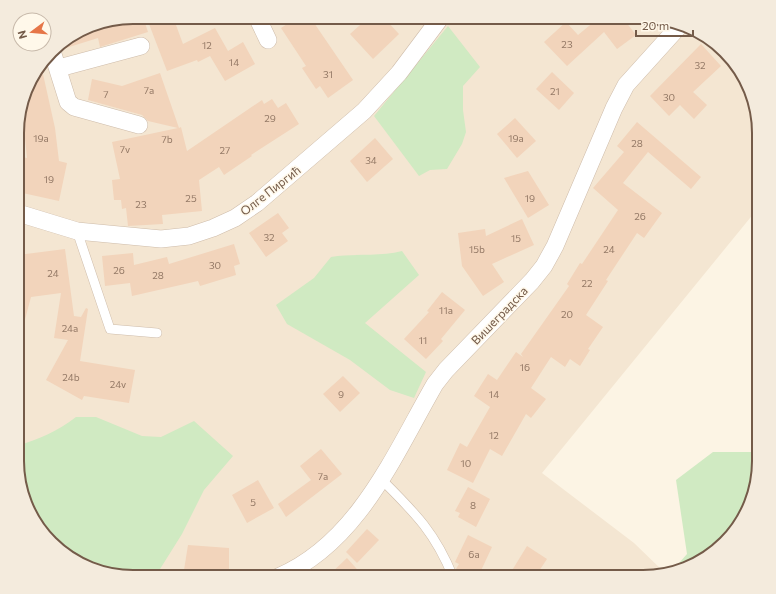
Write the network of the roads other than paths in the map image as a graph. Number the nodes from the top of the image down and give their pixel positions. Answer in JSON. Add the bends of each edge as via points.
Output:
{"nodes":[{"id":1,"x":260,"y":24,"type":"edge"},
{"id":2,"x":436,"y":24,"type":"edge"},
{"id":3,"x":677,"y":30,"type":"edge"},
{"id":4,"x":268,"y":40,"type":"dead end"},
{"id":5,"x":141,"y":46,"type":"dead end"},
{"id":6,"x":55,"y":57,"type":"edge"},
{"id":7,"x":59,"y":68,"type":"junction"},
{"id":8,"x":139,"y":125,"type":"dead end"},
{"id":9,"x":24,"y":215,"type":"edge"},
{"id":10,"x":77,"y":231,"type":"junction"},
{"id":11,"x":157,"y":333,"type":"dead end"},
{"id":12,"x":381,"y":479,"type":"junction"},
{"id":13,"x":291,"y":570,"type":"edge"},
{"id":14,"x":450,"y":570,"type":"edge"}],
"edges":[{"from":1,"to":4,"type":"street"},
{"from":2,"to":10,"type":"street","name":"Олге Пиргић","via":[[399,73],[364,111],[257,203],[234,218],[213,228],[175,239],[161,240]]},
{"from":3,"to":12,"type":"street","name":"Вишеградска","via":[[626,85],[544,266],[435,384]]},
{"from":5,"to":7,"type":"street"},
{"from":6,"to":7,"type":"street"},
{"from":7,"to":8,"type":"street","via":[[68,102],[74,107]]},
{"from":9,"to":10,"type":"street","name":"Олге Пиргић"},
{"from":10,"to":11,"type":"lane","via":[[110,329]]},
{"from":12,"to":13,"type":"street","name":"Вишеградска","via":[[357,514],[328,546]]},
{"from":12,"to":14,"type":"lane","via":[[434,537]]}]}
